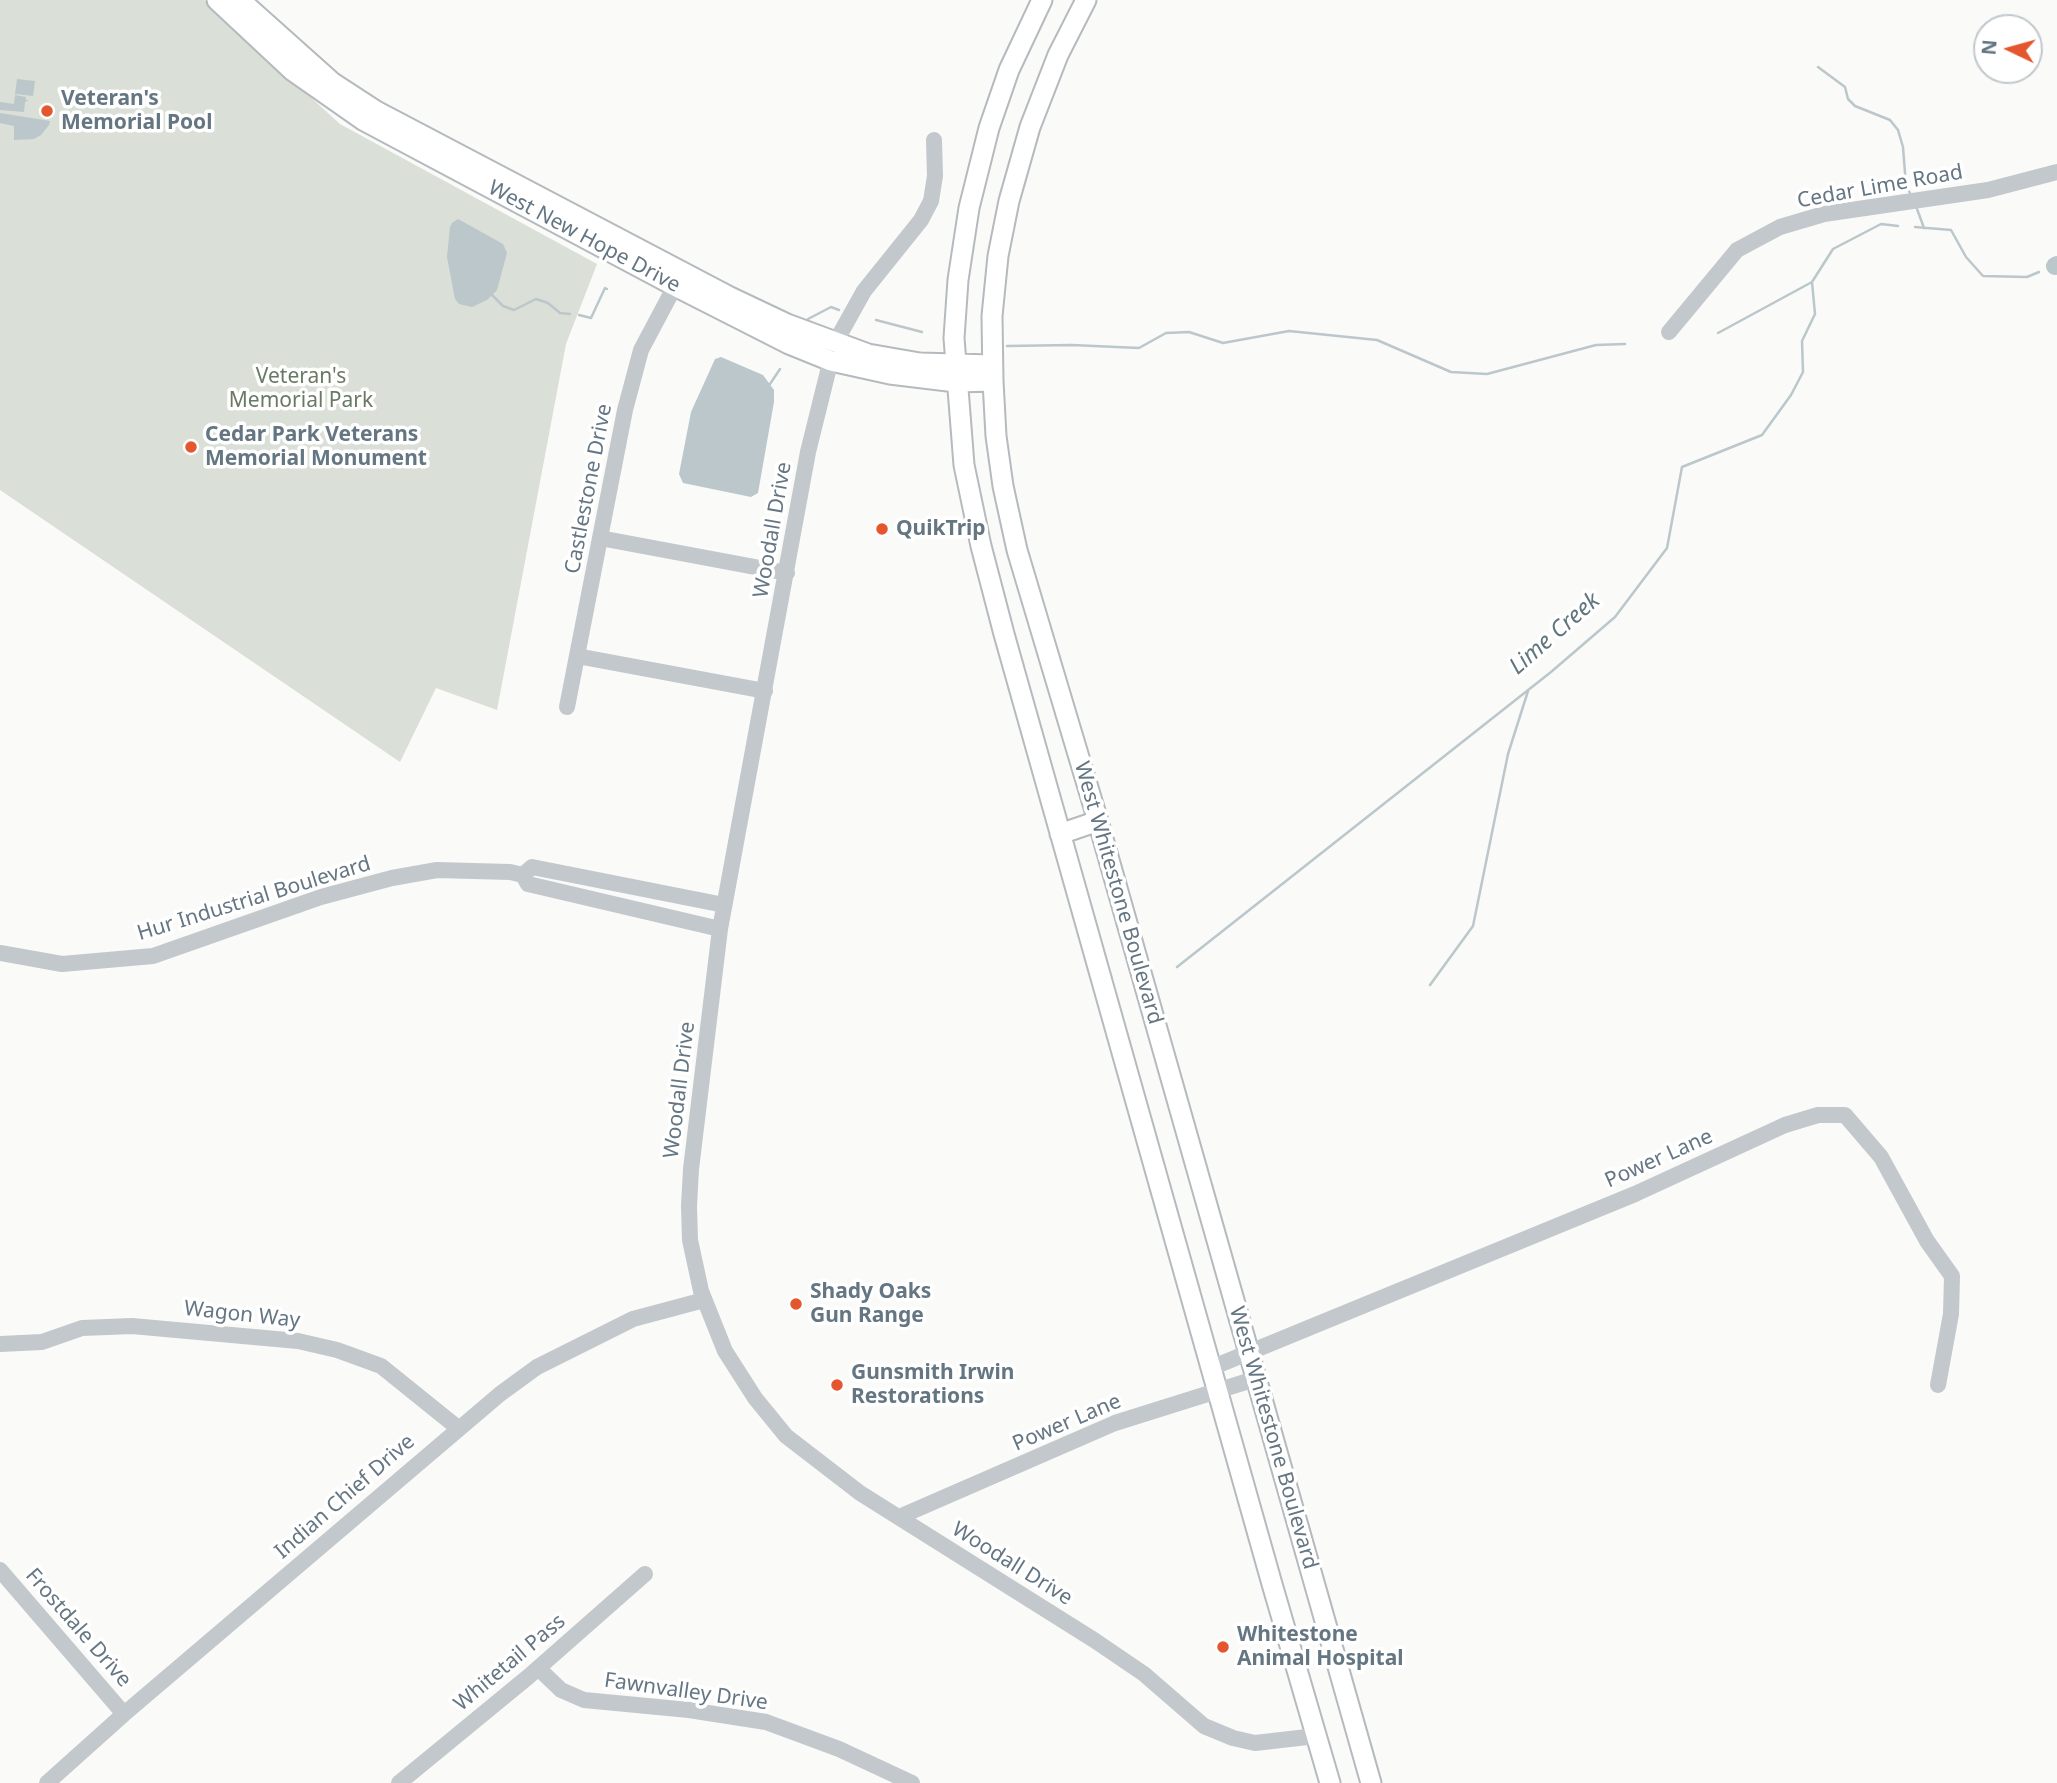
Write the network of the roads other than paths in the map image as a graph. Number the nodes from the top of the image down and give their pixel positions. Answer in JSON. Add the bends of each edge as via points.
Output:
{"nodes":[{"id":1,"x":1042,"y":0,"type":"edge"},
{"id":2,"x":1086,"y":0,"type":"edge"},
{"id":3,"x":238,"y":4,"type":"edge"},
{"id":4,"x":934,"y":141,"type":"dead end"},
{"id":5,"x":2057,"y":172,"type":"edge"},
{"id":6,"x":675,"y":286,"type":"junction"},
{"id":7,"x":1669,"y":332,"type":"dead end"},
{"id":8,"x":833,"y":352,"type":"junction"},
{"id":9,"x":955,"y":373,"type":"junction"},
{"id":10,"x":993,"y":373,"type":"junction"},
{"id":11,"x":600,"y":538,"type":"junction"},
{"id":12,"x":787,"y":573,"type":"junction"},
{"id":13,"x":578,"y":656,"type":"junction"},
{"id":14,"x":765,"y":691,"type":"junction"},
{"id":15,"x":567,"y":707,"type":"dead end"},
{"id":16,"x":1098,"y":821,"type":"junction"},
{"id":17,"x":1060,"y":834,"type":"junction"},
{"id":18,"x":523,"y":876,"type":"junction"},
{"id":19,"x":724,"y":905,"type":"junction"},
{"id":20,"x":720,"y":929,"type":"junction"},
{"id":21,"x":0,"y":953,"type":"edge"},
{"id":22,"x":704,"y":1300,"type":"junction"},
{"id":23,"x":0,"y":1344,"type":"edge"},
{"id":24,"x":1248,"y":1353,"type":"junction"},
{"id":25,"x":1211,"y":1368,"type":"junction"},
{"id":26,"x":1255,"y":1379,"type":"junction"},
{"id":27,"x":1938,"y":1385,"type":"dead end"},
{"id":28,"x":1217,"y":1389,"type":"junction"},
{"id":29,"x":458,"y":1428,"type":"junction"},
{"id":30,"x":899,"y":1517,"type":"junction"},
{"id":31,"x":0,"y":1570,"type":"edge"},
{"id":32,"x":645,"y":1574,"type":"dead end"},
{"id":33,"x":538,"y":1668,"type":"junction"},
{"id":34,"x":124,"y":1714,"type":"junction"},
{"id":35,"x":1316,"y":1736,"type":"junction"},
{"id":36,"x":406,"y":1781,"type":"edge"},
{"id":37,"x":47,"y":1783,"type":"edge"},
{"id":38,"x":912,"y":1783,"type":"edge"},
{"id":39,"x":1330,"y":1783,"type":"edge"},
{"id":40,"x":1371,"y":1783,"type":"edge"}],
"edges":[{"from":1,"to":9,"type":"main road","name":"West Whitestone Boulevard","via":[[1009,70],[978,162],[958,280]]},
{"from":2,"to":10,"type":"main road","name":"West Whitestone Boulevard","via":[[1030,127],[1009,201],[992,316]]},
{"from":3,"to":6,"type":"main road","name":"West New Hope Drive","via":[[293,71],[363,120]]},
{"from":3,"to":8,"type":"main road","name":"West New Hope Drive","via":[[333,83],[387,117]]},
{"from":4,"to":8,"type":"street","name":"Woodall Drive","via":[[931,201],[864,291]]},
{"from":5,"to":7,"type":"street","name":"Cedar Lime Road","via":[[1988,190],[1824,214],[1780,227],[1737,250]]},
{"from":6,"to":8,"type":"main road","name":"West New Hope Drive","via":[[789,344]]},
{"from":6,"to":11,"type":"street","name":"Castlestone Drive","via":[[642,350],[625,410]]},
{"from":8,"to":9,"type":"main road","name":"West New Hope Drive","via":[[890,374]]},
{"from":8,"to":12,"type":"street","name":"Woodall Drive","via":[[808,452]]},
{"from":9,"to":10,"type":"main road","name":"West New Hope Drive"},
{"from":9,"to":17,"type":"main road","name":"West Whitestone Boulevard","via":[[964,464],[981,546]]},
{"from":10,"to":16,"type":"main road","name":"West Whitestone Boulevard","via":[[996,436],[1017,550]]},
{"from":11,"to":12,"type":"street"},
{"from":11,"to":13,"type":"street","name":"Castlestone Drive"},
{"from":12,"to":14,"type":"street","name":"Woodall Drive"},
{"from":13,"to":14,"type":"street"},
{"from":13,"to":15,"type":"street","name":"Castlestone Drive"},
{"from":14,"to":19,"type":"street","name":"Woodall Drive"},
{"from":16,"to":17,"type":"main road"},
{"from":16,"to":24,"type":"main road","name":"West Whitestone Boulevard"},
{"from":17,"to":25,"type":"main road","name":"West Whitestone Boulevard"},
{"from":18,"to":19,"type":"street","via":[[532,867]]},
{"from":18,"to":20,"type":"street","name":"Hur Industrial Boulevard","via":[[528,884]]},
{"from":18,"to":21,"type":"street","name":"Hur Industrial Boulevard","via":[[437,870],[393,878],[321,897],[153,956],[62,964]]},
{"from":19,"to":20,"type":"street","name":"Woodall Drive"},
{"from":20,"to":22,"type":"street","name":"Woodall Drive","via":[[689,1206],[690,1240]]},
{"from":22,"to":29,"type":"street","name":"Indian Chief Drive","via":[[633,1319],[537,1367]]},
{"from":22,"to":30,"type":"street","name":"Woodall Drive","via":[[724,1351],[786,1436]]},
{"from":23,"to":29,"type":"street","name":"Wagon Way","via":[[41,1342],[82,1328],[132,1326],[298,1341],[381,1366]]},
{"from":24,"to":25,"type":"street","name":"Power Lane"},
{"from":24,"to":26,"type":"main road","name":"West Whitestone Boulevard"},
{"from":24,"to":27,"type":"street","name":"Power Lane","via":[[1635,1194],[1784,1125],[1818,1115],[1845,1115],[1881,1157],[1927,1241],[1952,1276],[1951,1314]]},
{"from":25,"to":28,"type":"main road","name":"West Whitestone Boulevard"},
{"from":26,"to":28,"type":"street","name":"Power Lane"},
{"from":26,"to":40,"type":"main road","name":"West Whitestone Boulevard"},
{"from":28,"to":30,"type":"street","name":"Power Lane","via":[[1115,1423]]},
{"from":28,"to":35,"type":"main road","name":"West Whitestone Boulevard"},
{"from":29,"to":34,"type":"street","name":"Indian Chief Drive"},
{"from":30,"to":35,"type":"street","name":"Woodall Drive","via":[[1144,1674],[1204,1726],[1255,1743]]},
{"from":31,"to":34,"type":"street","name":"Frostdale Drive"},
{"from":32,"to":33,"type":"street","name":"Whitetail Pass"},
{"from":33,"to":36,"type":"street","name":"Whitetail Pass"},
{"from":33,"to":38,"type":"street","name":"Fawnvalley Drive","via":[[561,1690],[584,1700],[766,1722]]},
{"from":34,"to":37,"type":"street","name":"Indian Chief Drive"},
{"from":35,"to":39,"type":"main road","name":"West Whitestone Boulevard"}]}
